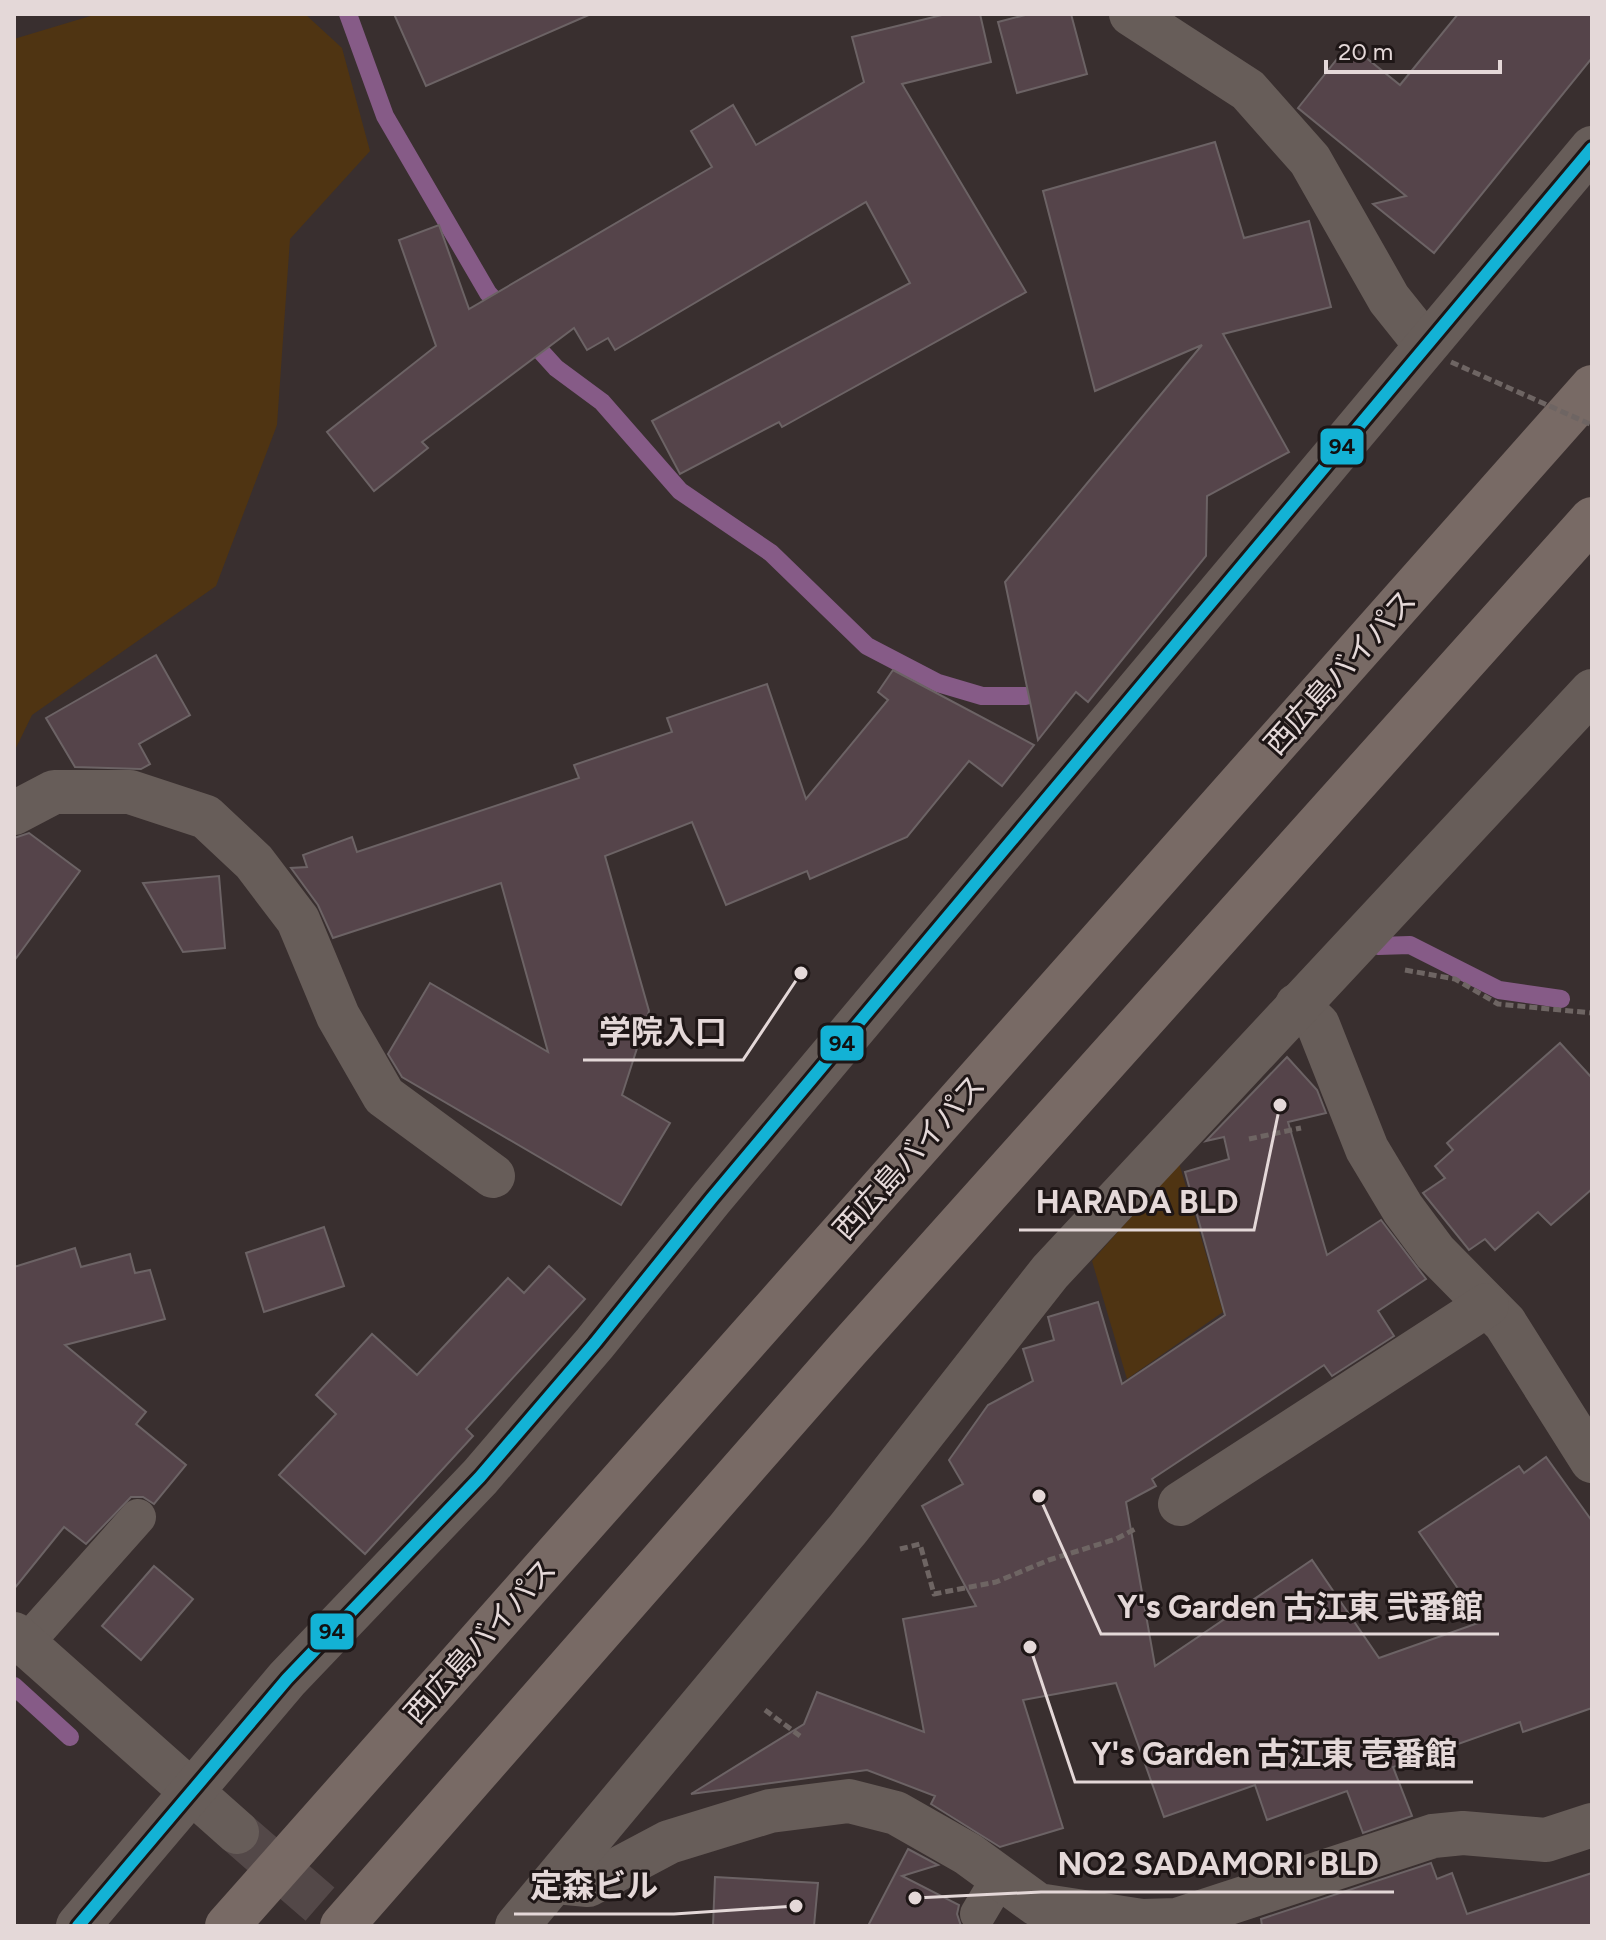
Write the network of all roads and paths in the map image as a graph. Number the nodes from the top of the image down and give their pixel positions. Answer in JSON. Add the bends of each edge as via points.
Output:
{"nodes":[{"id":1,"x":1131,"y":14,"type":"edge"},
{"id":2,"x":1592,"y":148,"type":"edge"},
{"id":3,"x":1438,"y":353,"type":"junction"},
{"id":4,"x":1592,"y":387,"type":"edge"},
{"id":5,"x":1592,"y":425,"type":"edge"},
{"id":6,"x":1592,"y":519,"type":"edge"},
{"id":7,"x":1592,"y":691,"type":"edge"},
{"id":8,"x":14,"y":813,"type":"edge"},
{"id":9,"x":1392,"y":974,"type":"dead end"},
{"id":10,"x":1297,"y":1005,"type":"junction"},
{"id":11,"x":1592,"y":1013,"type":"edge"},
{"id":12,"x":1353,"y":1116,"type":"junction"},
{"id":13,"x":1180,"y":1128,"type":"junction"},
{"id":14,"x":493,"y":1176,"type":"dead end"},
{"id":15,"x":1487,"y":1305,"type":"junction"},
{"id":16,"x":1592,"y":1461,"type":"edge"},
{"id":17,"x":1180,"y":1504,"type":"joint"},
{"id":18,"x":138,"y":1517,"type":"dead end"},
{"id":19,"x":848,"y":1529,"type":"junction"},
{"id":20,"x":19,"y":1639,"type":"edge"},
{"id":21,"x":191,"y":1792,"type":"junction"},
{"id":22,"x":1592,"y":1825,"type":"edge"},
{"id":23,"x":237,"y":1832,"type":"tunnel mouth"},
{"id":24,"x":1000,"y":1877,"type":"junction"},
{"id":25,"x":556,"y":1882,"type":"junction"},
{"id":26,"x":978,"y":1914,"type":"dead end"},
{"id":27,"x":1088,"y":1920,"type":"edge"},
{"id":28,"x":78,"y":1926,"type":"edge"},
{"id":29,"x":227,"y":1926,"type":"edge"},
{"id":30,"x":342,"y":1926,"type":"edge"},
{"id":31,"x":517,"y":1926,"type":"edge"}],
"edges":[{"from":1,"to":3,"type":"street","via":[[1248,90],[1310,160],[1389,299]]},
{"from":2,"to":3,"type":"street"},
{"from":3,"to":5,"type":"path","bridge":true},
{"from":3,"to":21,"type":"street","via":[[711,1199],[480,1477],[287,1679]]},
{"from":4,"to":29,"type":"highway","name":"西広島バイパス"},
{"from":6,"to":30,"type":"highway","via":[[847,1350]]},
{"from":7,"to":10,"type":"street"},
{"from":8,"to":14,"type":"street","via":[[54,792],[130,792],[206,817],[254,862],[298,920],[338,1016],[384,1096]]},
{"from":9,"to":11,"type":"path","via":[[1406,969],[1455,979],[1498,1004]]},
{"from":10,"to":12,"type":"street","via":[[1318,1025]]},
{"from":10,"to":13,"type":"street"},
{"from":12,"to":13,"type":"path","via":[[1202,1150]]},
{"from":12,"to":15,"type":"street","via":[[1403,1209],[1435,1252]]},
{"from":13,"to":19,"type":"street","via":[[1050,1272]]},
{"from":15,"to":16,"type":"street","via":[[1505,1323]]},
{"from":15,"to":17,"type":"street"},
{"from":17,"to":19,"type":"path","via":[[1116,1539],[996,1582],[934,1594],[920,1544],[879,1554]]},
{"from":18,"to":20,"type":"lane"},
{"from":19,"to":25,"type":"street"},
{"from":20,"to":21,"type":"street"},
{"from":21,"to":23,"type":"street"},
{"from":21,"to":28,"type":"street"},
{"from":22,"to":27,"type":"street","via":[[1546,1840],[1463,1833],[1433,1836],[1177,1920]]},
{"from":24,"to":25,"type":"street","via":[[896,1813],[849,1801],[770,1811],[669,1842],[588,1885]]},
{"from":24,"to":26,"type":"lane"},
{"from":24,"to":27,"type":"street","via":[[1038,1905]]},
{"from":25,"to":31,"type":"street"}]}
